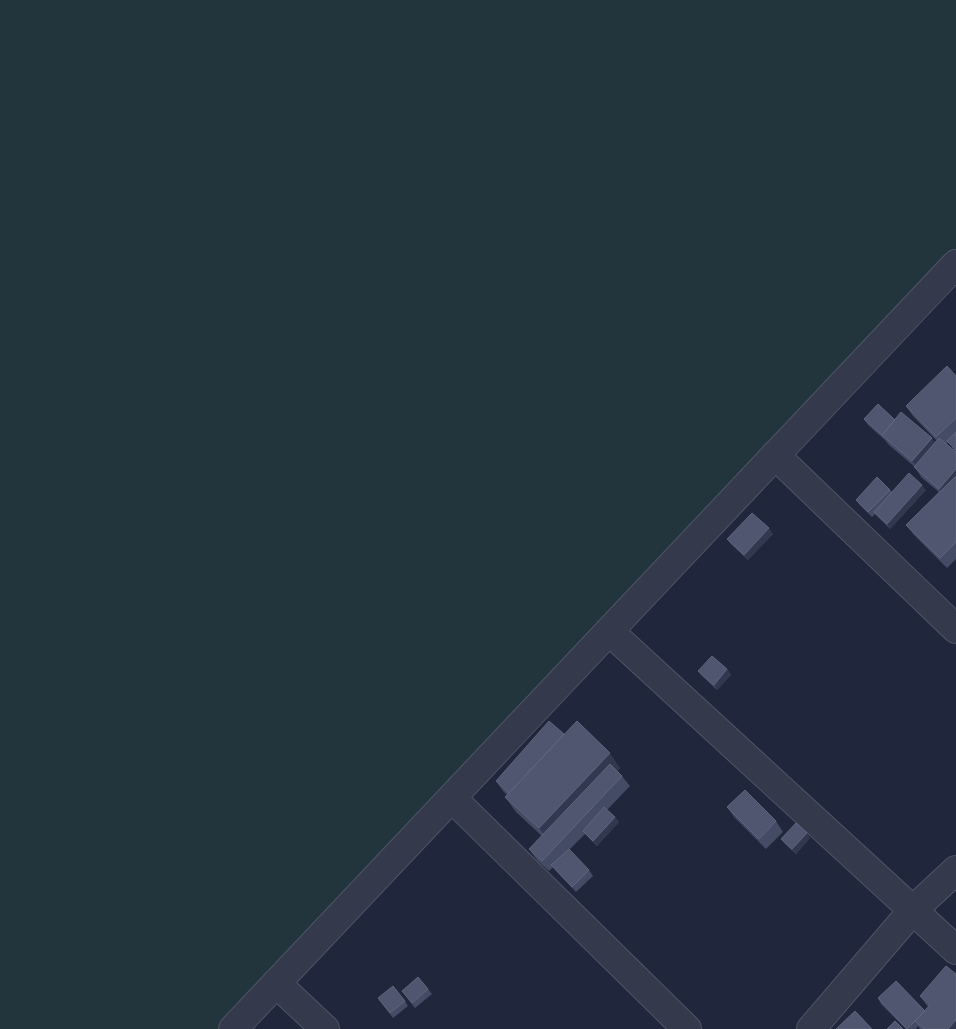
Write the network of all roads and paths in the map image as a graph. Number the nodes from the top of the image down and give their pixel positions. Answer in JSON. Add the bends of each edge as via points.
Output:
{"nodes":[{"id":1,"x":955,"y":269,"type":"edge"},
{"id":2,"x":775,"y":455,"type":"junction"},
{"id":3,"x":956,"y":629,"type":"edge"},
{"id":4,"x":609,"y":631,"type":"junction"},
{"id":5,"x":452,"y":798,"type":"junction"},
{"id":6,"x":956,"y":870,"type":"edge"},
{"id":7,"x":914,"y":910,"type":"junction"},
{"id":8,"x":956,"y":950,"type":"edge"},
{"id":9,"x":276,"y":983,"type":"junction"},
{"id":10,"x":233,"y":1029,"type":"edge"},
{"id":11,"x":325,"y":1029,"type":"edge"},
{"id":12,"x":687,"y":1029,"type":"edge"},
{"id":13,"x":811,"y":1029,"type":"edge"}],
"edges":[{"from":1,"to":2,"type":"street"},
{"from":2,"to":3,"type":"street"},
{"from":2,"to":4,"type":"street"},
{"from":4,"to":5,"type":"street"},
{"from":4,"to":7,"type":"street"},
{"from":5,"to":9,"type":"street"},
{"from":5,"to":12,"type":"street"},
{"from":6,"to":7,"type":"street"},
{"from":7,"to":8,"type":"street"},
{"from":7,"to":13,"type":"street"},
{"from":9,"to":10,"type":"street"},
{"from":9,"to":11,"type":"street"}]}
